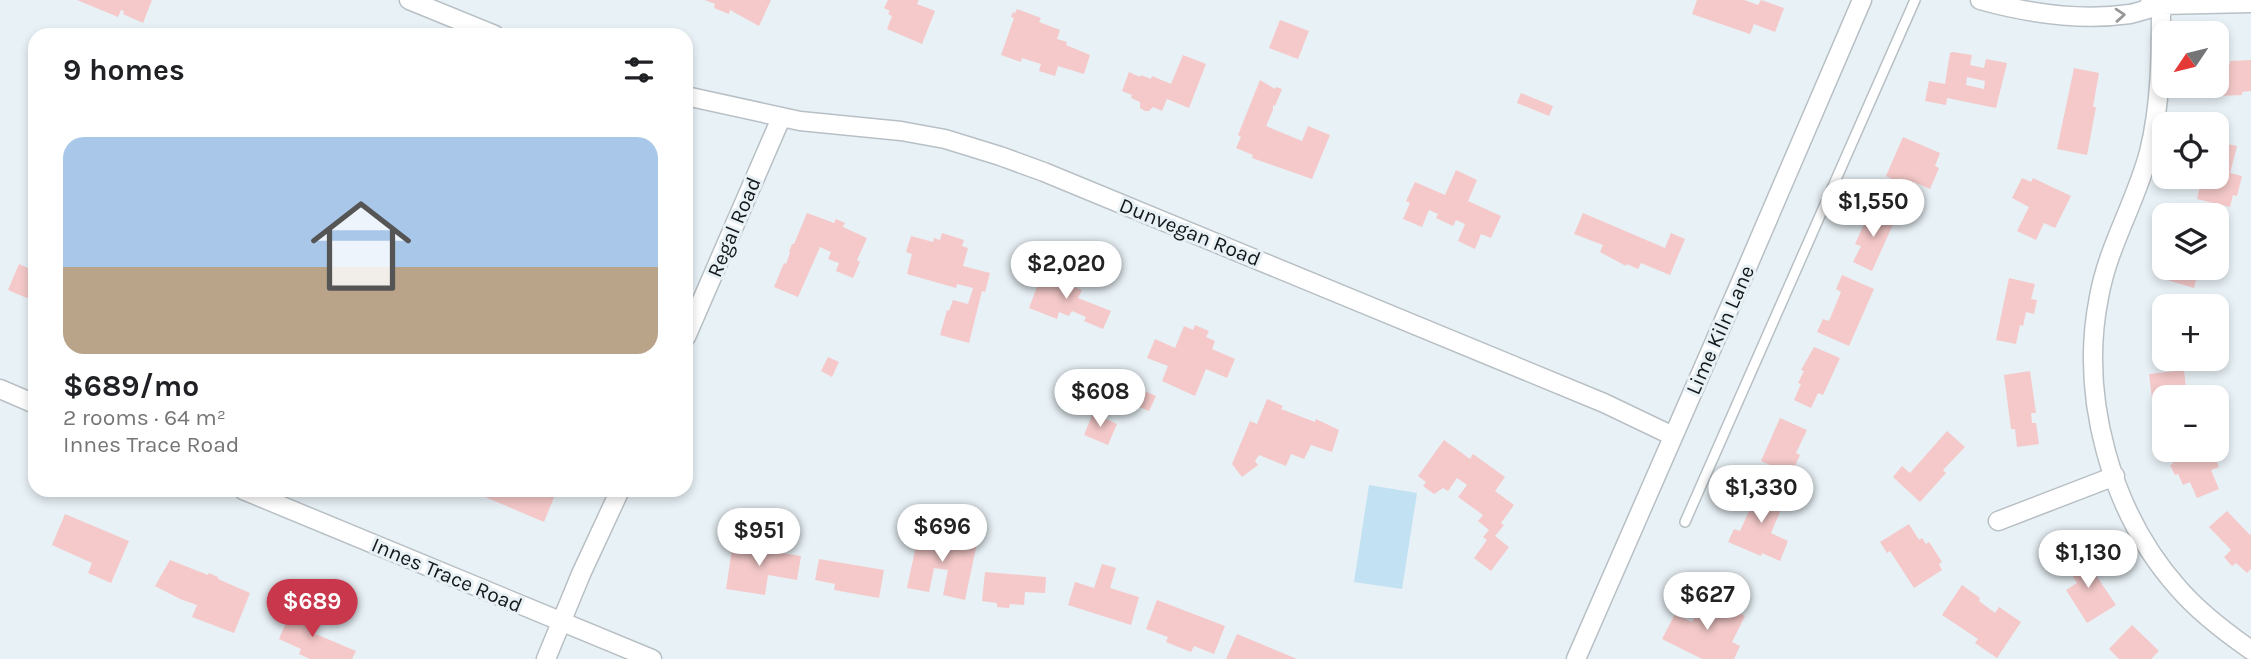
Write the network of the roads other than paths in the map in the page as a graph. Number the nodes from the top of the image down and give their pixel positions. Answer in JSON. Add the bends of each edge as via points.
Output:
{"nodes":[{"id":1,"x":409,"y":0,"type":"edge"},
{"id":2,"x":1862,"y":0,"type":"edge"},
{"id":3,"x":1915,"y":0,"type":"edge"},
{"id":4,"x":2136,"y":0,"type":"edge"},
{"id":5,"x":1986,"y":1,"type":"edge"},
{"id":6,"x":2251,"y":3,"type":"edge"},
{"id":7,"x":2161,"y":5,"type":"junction"},
{"id":8,"x":2076,"y":7,"type":"edge"},
{"id":9,"x":478,"y":28,"type":"edge"},
{"id":10,"x":693,"y":98,"type":"edge"},
{"id":11,"x":781,"y":118,"type":"junction"},
{"id":12,"x":693,"y":321,"type":"edge"},
{"id":13,"x":0,"y":389,"type":"edge"},
{"id":14,"x":28,"y":401,"type":"edge"},
{"id":15,"x":1673,"y":436,"type":"junction"},
{"id":16,"x":2115,"y":476,"type":"junction"},
{"id":17,"x":260,"y":497,"type":"edge"},
{"id":18,"x":617,"y":497,"type":"edge"},
{"id":19,"x":1998,"y":521,"type":"dead end"},
{"id":20,"x":1685,"y":522,"type":"dead end"},
{"id":21,"x":561,"y":622,"type":"junction"},
{"id":22,"x":2251,"y":650,"type":"edge"},
{"id":23,"x":546,"y":659,"type":"edge"},
{"id":24,"x":652,"y":659,"type":"edge"},
{"id":25,"x":1576,"y":659,"type":"edge"}],
"edges":[{"from":1,"to":9,"type":"street"},
{"from":2,"to":15,"type":"street","name":"Lime Kiln Lane"},
{"from":3,"to":20,"type":"lane"},
{"from":4,"to":7,"type":"street"},
{"from":5,"to":8,"type":"street","via":[[2012,9]]},
{"from":6,"to":7,"type":"street"},
{"from":8,"to":7,"type":"street","one_way":true,"via":[[2101,16],[2132,14]]},
{"from":7,"to":16,"type":"street","via":[[2160,81],[2149,153],[2106,264],[2098,298],[2095,388],[2103,440]]},
{"from":10,"to":11,"type":"street","name":"Dunvegan Road"},
{"from":11,"to":12,"type":"street","name":"Regal Road"},
{"from":11,"to":15,"type":"street","name":"Dunvegan Road","via":[[901,131],[1000,156],[1604,403]]},
{"from":13,"to":14,"type":"street"},
{"from":15,"to":25,"type":"street","name":"Lime Kiln Lane"},
{"from":16,"to":19,"type":"street"},
{"from":16,"to":22,"type":"street","via":[[2145,543],[2177,587]]},
{"from":17,"to":21,"type":"street","name":"Innes Trace Road"},
{"from":18,"to":21,"type":"street"},
{"from":21,"to":23,"type":"street"},
{"from":21,"to":24,"type":"street","name":"Innes Trace Road"}]}
